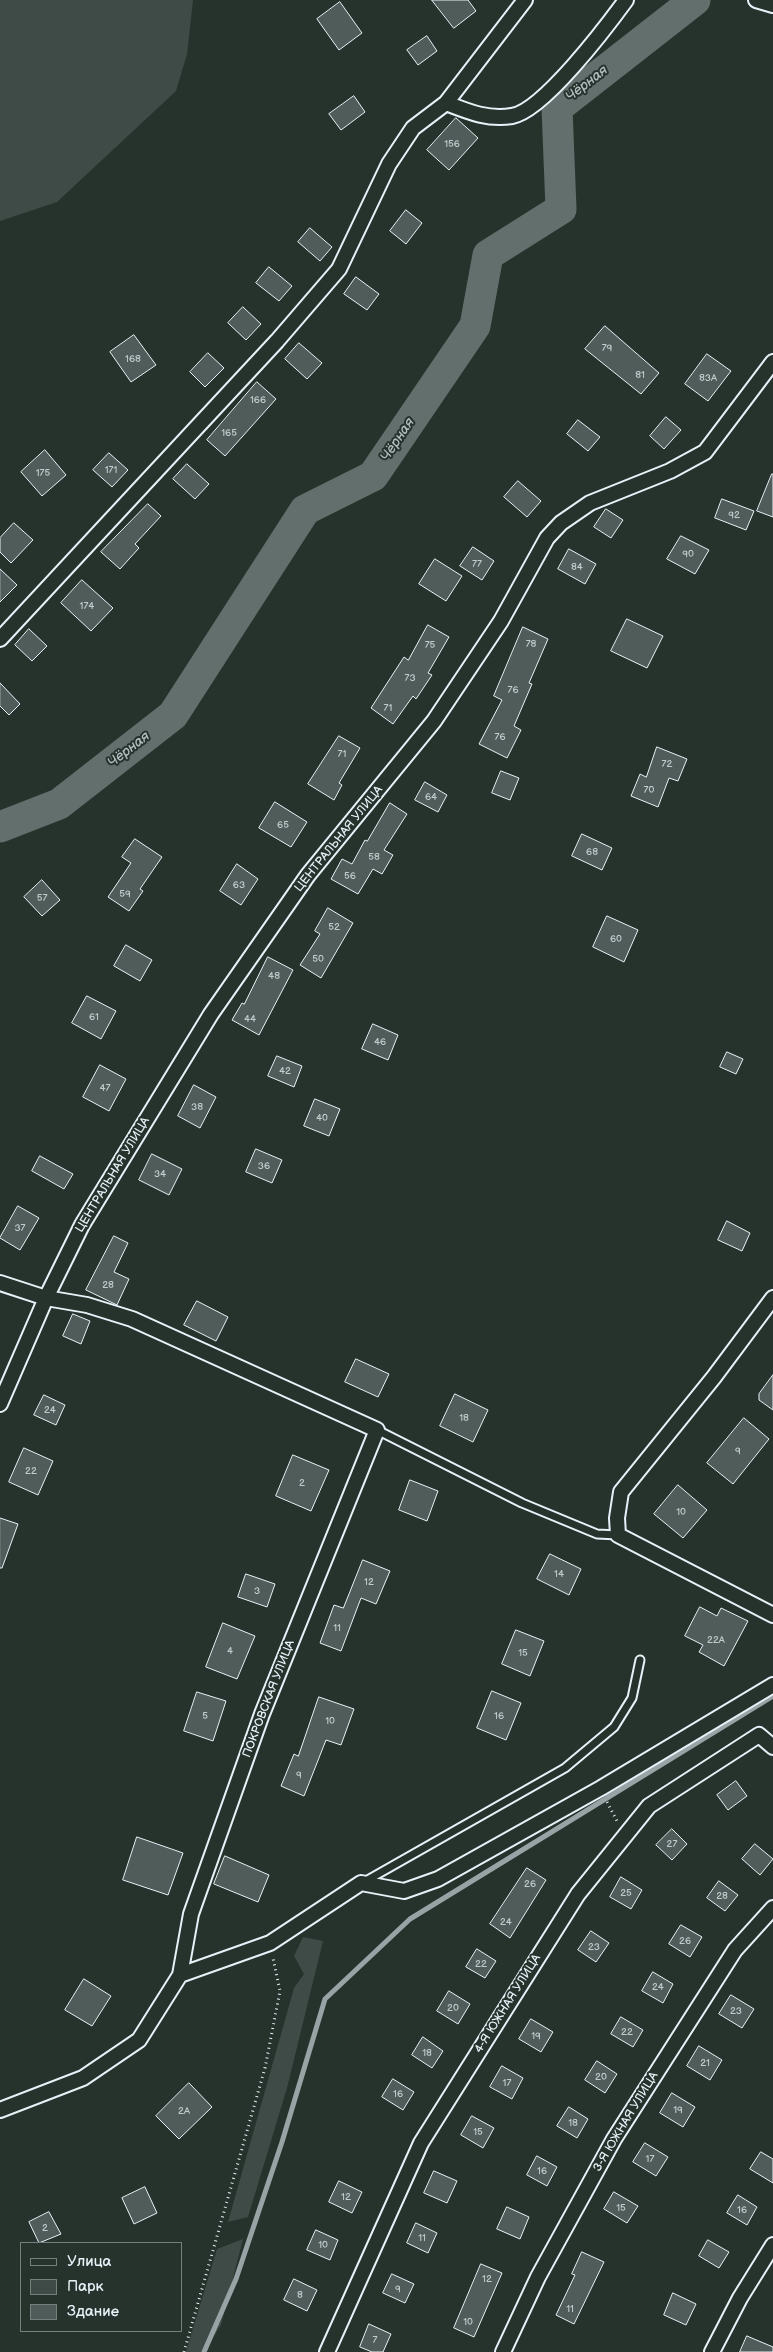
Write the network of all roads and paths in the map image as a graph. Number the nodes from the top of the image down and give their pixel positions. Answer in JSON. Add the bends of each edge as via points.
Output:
{"nodes":[{"id":1,"x":525,"y":0,"type":"edge"},
{"id":2,"x":626,"y":0,"type":"edge"},
{"id":3,"x":756,"y":0,"type":"edge"},
{"id":4,"x":773,"y":5,"type":"edge"},
{"id":5,"x":446,"y":103,"type":"junction"},
{"id":6,"x":773,"y":362,"type":"edge"},
{"id":7,"x":768,"y":380,"type":"edge"},
{"id":8,"x":0,"y":640,"type":"edge"},
{"id":9,"x":0,"y":1283,"type":"edge"},
{"id":10,"x":46,"y":1298,"type":"junction"},
{"id":11,"x":773,"y":1298,"type":"edge"},
{"id":12,"x":0,"y":1404,"type":"edge"},
{"id":13,"x":378,"y":1430,"type":"junction"},
{"id":14,"x":618,"y":1535,"type":"junction"},
{"id":15,"x":773,"y":1615,"type":"edge"},
{"id":16,"x":640,"y":1660,"type":"dead end"},
{"id":17,"x":773,"y":1685,"type":"edge"},
{"id":18,"x":773,"y":1747,"type":"edge"},
{"id":19,"x":601,"y":1788,"type":"junction"},
{"id":20,"x":624,"y":1835,"type":"junction"},
{"id":21,"x":361,"y":1883,"type":"junction"},
{"id":22,"x":773,"y":1908,"type":"edge"},
{"id":23,"x":270,"y":1942,"type":"junction"},
{"id":24,"x":180,"y":1975,"type":"junction"},
{"id":25,"x":0,"y":2110,"type":"edge"},
{"id":26,"x":773,"y":2245,"type":"edge"},
{"id":27,"x":184,"y":2352,"type":"edge"},
{"id":28,"x":327,"y":2352,"type":"edge"},
{"id":29,"x":503,"y":2352,"type":"edge"},
{"id":30,"x":712,"y":2352,"type":"edge"}],
"edges":[{"from":1,"to":5,"type":"street"},
{"from":2,"to":5,"type":"street","via":[[599,38],[540,100],[514,116],[483,117]]},
{"from":3,"to":4,"type":"street"},
{"from":5,"to":8,"type":"street","via":[[413,128],[389,164],[339,268],[277,341]]},
{"from":6,"to":7,"type":"street","name":"ЦЕНТРАЛЬНАЯ УЛИЦА"},
{"from":7,"to":10,"type":"street","name":"ЦЕНТРАЛЬНАЯ УЛИЦА","via":[[705,452],[670,471],[590,503],[561,523],[548,538],[501,621],[434,722],[308,875],[211,1014],[82,1225]]},
{"from":9,"to":10,"type":"street"},
{"from":10,"to":12,"type":"street","name":"ЦЕНТРАЛЬНАЯ УЛИЦА"},
{"from":10,"to":13,"type":"street","via":[[87,1305],[132,1319]]},
{"from":11,"to":14,"type":"street","via":[[714,1378],[621,1492]]},
{"from":13,"to":14,"type":"lane","via":[[522,1503],[597,1534]]},
{"from":13,"to":24,"type":"street","name":"ПОКРОВСКАЯ УЛИЦА","via":[[262,1714],[191,1914]]},
{"from":14,"to":15,"type":"street"},
{"from":16,"to":21,"type":"lane","via":[[632,1698],[614,1727],[564,1768]]},
{"from":17,"to":19,"type":"street"},
{"from":18,"to":20,"type":"street","name":"4-Я ЮЖНАЯ УЛИЦА","via":[[759,1735],[649,1806]]},
{"from":19,"to":20,"type":"path"},
{"from":19,"to":21,"type":"street","via":[[438,1879],[404,1891]]},
{"from":20,"to":28,"type":"street","name":"4-Я ЮЖНАЯ УЛИЦА","via":[[578,1894],[421,2143]]},
{"from":21,"to":23,"type":"street"},
{"from":22,"to":29,"type":"street","name":"3-Я ЮЖНАЯ УЛИЦА","via":[[735,1950],[614,2139],[538,2277]]},
{"from":23,"to":24,"type":"street"},
{"from":23,"to":27,"type":"path","via":[[280,1991],[265,2068]]},
{"from":24,"to":25,"type":"street","via":[[139,2040],[83,2078]]},
{"from":26,"to":30,"type":"street"}]}
